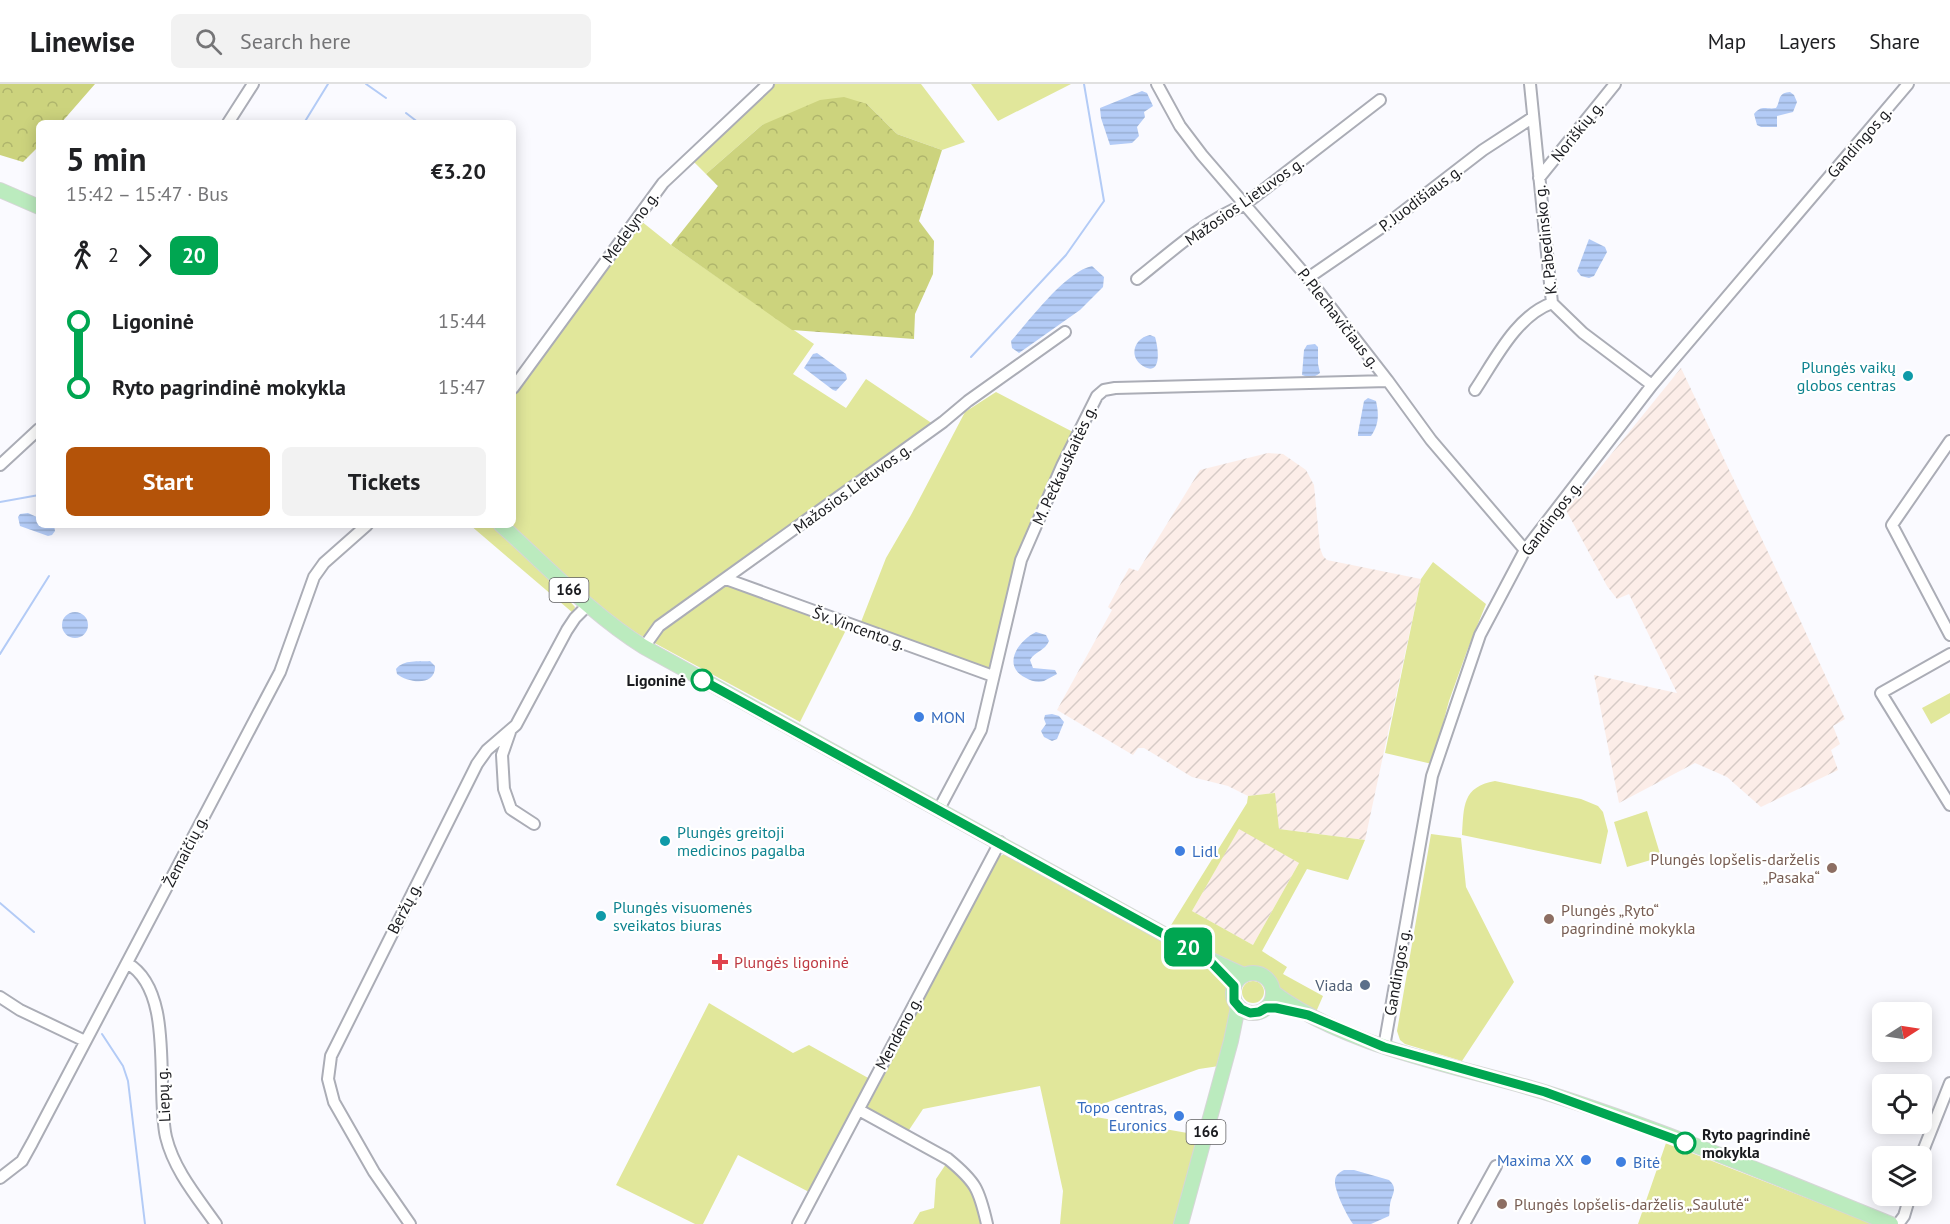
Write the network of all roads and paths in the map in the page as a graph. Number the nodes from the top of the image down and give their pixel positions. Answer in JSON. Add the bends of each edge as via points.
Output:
{"nodes":[{"id":1,"x":252,"y":84,"type":"edge"},
{"id":2,"x":768,"y":84,"type":"edge"},
{"id":3,"x":1157,"y":84,"type":"edge"},
{"id":4,"x":1530,"y":84,"type":"edge"},
{"id":5,"x":1615,"y":84,"type":"edge"},
{"id":6,"x":1908,"y":84,"type":"edge"},
{"id":7,"x":1380,"y":100,"type":"dead end"},
{"id":8,"x":1532,"y":118,"type":"junction"},
{"id":9,"x":230,"y":120,"type":"edge"},
{"id":10,"x":1539,"y":178,"type":"junction"},
{"id":11,"x":0,"y":190,"type":"edge"},
{"id":12,"x":1244,"y":205,"type":"junction"},
{"id":13,"x":36,"y":206,"type":"edge"},
{"id":14,"x":1308,"y":278,"type":"junction"},
{"id":15,"x":1137,"y":279,"type":"dead end"},
{"id":16,"x":1552,"y":303,"type":"junction"},
{"id":17,"x":1065,"y":332,"type":"dead end"},
{"id":18,"x":1388,"y":381,"type":"junction"},
{"id":19,"x":516,"y":384,"type":"edge"},
{"id":20,"x":1652,"y":386,"type":"junction"},
{"id":21,"x":1475,"y":390,"type":"dead end"},
{"id":22,"x":36,"y":432,"type":"edge"},
{"id":23,"x":1950,"y":441,"type":"edge"},
{"id":24,"x":0,"y":465,"type":"edge"},
{"id":25,"x":364,"y":528,"type":"edge"},
{"id":26,"x":504,"y":528,"type":"edge"},
{"id":27,"x":1525,"y":550,"type":"junction"},
{"id":28,"x":726,"y":579,"type":"junction"},
{"id":29,"x":587,"y":606,"type":"junction"},
{"id":30,"x":1950,"y":635,"type":"edge"},
{"id":31,"x":644,"y":647,"type":"junction"},
{"id":32,"x":1950,"y":654,"type":"edge"},
{"id":33,"x":993,"y":676,"type":"junction"},
{"id":34,"x":510,"y":732,"type":"junction"},
{"id":35,"x":1950,"y":805,"type":"edge"},
{"id":36,"x":939,"y":809,"type":"junction"},
{"id":37,"x":534,"y":824,"type":"dead end"},
{"id":38,"x":1000,"y":843,"type":"junction"},
{"id":39,"x":1207,"y":958,"type":"junction"},
{"id":40,"x":127,"y":963,"type":"junction"},
{"id":41,"x":1244,"y":975,"type":"junction"},
{"id":42,"x":1234,"y":986,"type":"junction"},
{"id":43,"x":1273,"y":992,"type":"junction"},
{"id":44,"x":0,"y":997,"type":"edge"},
{"id":45,"x":1266,"y":1008,"type":"junction"},
{"id":46,"x":1244,"y":1010,"type":"junction"},
{"id":47,"x":1308,"y":1015,"type":"junction"},
{"id":48,"x":85,"y":1041,"type":"junction"},
{"id":49,"x":1384,"y":1047,"type":"junction"},
{"id":50,"x":1950,"y":1083,"type":"edge"},
{"id":51,"x":859,"y":1110,"type":"junction"},
{"id":52,"x":1925,"y":1146,"type":"edge"},
{"id":53,"x":1496,"y":1166,"type":"dead end"},
{"id":54,"x":0,"y":1178,"type":"edge"},
{"id":55,"x":1907,"y":1206,"type":"edge"},
{"id":56,"x":216,"y":1224,"type":"edge"},
{"id":57,"x":410,"y":1224,"type":"edge"},
{"id":58,"x":798,"y":1224,"type":"edge"},
{"id":59,"x":987,"y":1224,"type":"edge"},
{"id":60,"x":1181,"y":1224,"type":"edge"},
{"id":61,"x":1464,"y":1224,"type":"edge"},
{"id":62,"x":1891,"y":1224,"type":"edge"},
{"id":63,"x":1898,"y":1224,"type":"edge"}],
"edges":[{"from":1,"to":9,"type":"street"},
{"from":2,"to":19,"type":"street","name":"Medelyno g.","via":[[663,183]]},
{"from":3,"to":12,"type":"street","name":"P. Plechavičiaus g.","via":[[1180,126]]},
{"from":4,"to":8,"type":"street","name":"K. Pabedinsko g."},
{"from":5,"to":10,"type":"street","name":"Noriškių g."},
{"from":6,"to":20,"type":"street","name":"Gandingos g."},
{"from":7,"to":12,"type":"street","name":"Mažosios Lietuvos g."},
{"from":8,"to":10,"type":"street","name":"K. Pabedinsko g."},
{"from":8,"to":14,"type":"street","name":"P. Juodišiaus g."},
{"from":10,"to":16,"type":"street","name":"K. Pabedinsko g."},
{"from":11,"to":13,"type":"main road"},
{"from":12,"to":14,"type":"street","name":"P. Plechavičiaus g."},
{"from":12,"to":15,"type":"street","name":"Mažosios Lietuvos g.","via":[[1193,235]]},
{"from":14,"to":18,"type":"street","name":"P. Plechavičiaus g."},
{"from":16,"to":20,"type":"street","name":"K. Pabedinsko g.","via":[[1583,333]]},
{"from":16,"to":21,"type":"street","via":[[1525,320]]},
{"from":17,"to":28,"type":"street","name":"Mažosios Lietuvos g."},
{"from":18,"to":27,"type":"street","name":"P. Plechavičiaus g.","via":[[1431,440]]},
{"from":18,"to":33,"type":"street","name":"M. Pečkauskaitės g.","via":[[1104,390],[1097,396],[1062,466],[1021,560]]},
{"from":20,"to":27,"type":"street","name":"Gandingos g."},
{"from":22,"to":24,"type":"street"},
{"from":23,"to":30,"type":"street","via":[[1892,525]]},
{"from":25,"to":40,"type":"street","name":"Žemaičių g.","via":[[314,577],[280,672]]},
{"from":26,"to":29,"type":"main road","number":"166"},
{"from":27,"to":49,"type":"street","name":"Gandingos g.","via":[[1480,635],[1432,776]]},
{"from":28,"to":31,"type":"street","name":"Mažosios Lietuvos g.","via":[[659,626]]},
{"from":28,"to":33,"type":"street","name":"Šv. Vincento g."},
{"from":29,"to":31,"type":"main road","number":"166"},
{"from":29,"to":34,"type":"street","name":"Beržų g.","via":[[567,630]]},
{"from":31,"to":36,"type":"main road","number":"166"},
{"from":32,"to":35,"type":"street","via":[[1881,693]]},
{"from":33,"to":36,"type":"street","name":"M. Pečkauskaitės g.","via":[[981,730]]},
{"from":34,"to":37,"type":"street","via":[[502,755],[504,789],[511,809]]},
{"from":34,"to":57,"type":"street","name":"Beržų g.","via":[[487,750],[477,764],[331,1056],[328,1079],[334,1102],[374,1172]]},
{"from":36,"to":38,"type":"main road","number":"166"},
{"from":38,"to":39,"type":"main road","number":"166"},
{"from":38,"to":51,"type":"street","name":"Mendeno g."},
{"from":39,"to":41,"type":"main road","number":"166"},
{"from":39,"to":42,"type":"main road","number":"166"},
{"from":40,"to":48,"type":"street","name":"Žemaičių g."},
{"from":40,"to":56,"type":"street","name":"Liepų g.","via":[[146,981],[155,1005],[166,1137],[180,1171]]},
{"from":41,"to":42,"type":"main road"},
{"from":41,"to":43,"type":"main road","number":"166","via":[[1262,975]]},
{"from":42,"to":46,"type":"main road","via":[[1233,998]]},
{"from":43,"to":45,"type":"main road"},
{"from":43,"to":47,"type":"main road"},
{"from":44,"to":48,"type":"street"},
{"from":45,"to":46,"type":"main road","via":[[1259,1012]]},
{"from":45,"to":47,"type":"main road"},
{"from":46,"to":60,"type":"main road","number":"166","via":[[1231,1041]]},
{"from":47,"to":49,"type":"main road"},
{"from":48,"to":54,"type":"street","name":"Žemaičių g.","via":[[22,1161]]},
{"from":49,"to":62,"type":"main road","via":[[1545,1092]]},
{"from":50,"to":52,"type":"street"},
{"from":51,"to":58,"type":"street","name":"Mendeno g."},
{"from":51,"to":59,"type":"street","via":[[960,1169],[980,1194]]},
{"from":53,"to":61,"type":"street"},
{"from":55,"to":63,"type":"street"}]}
